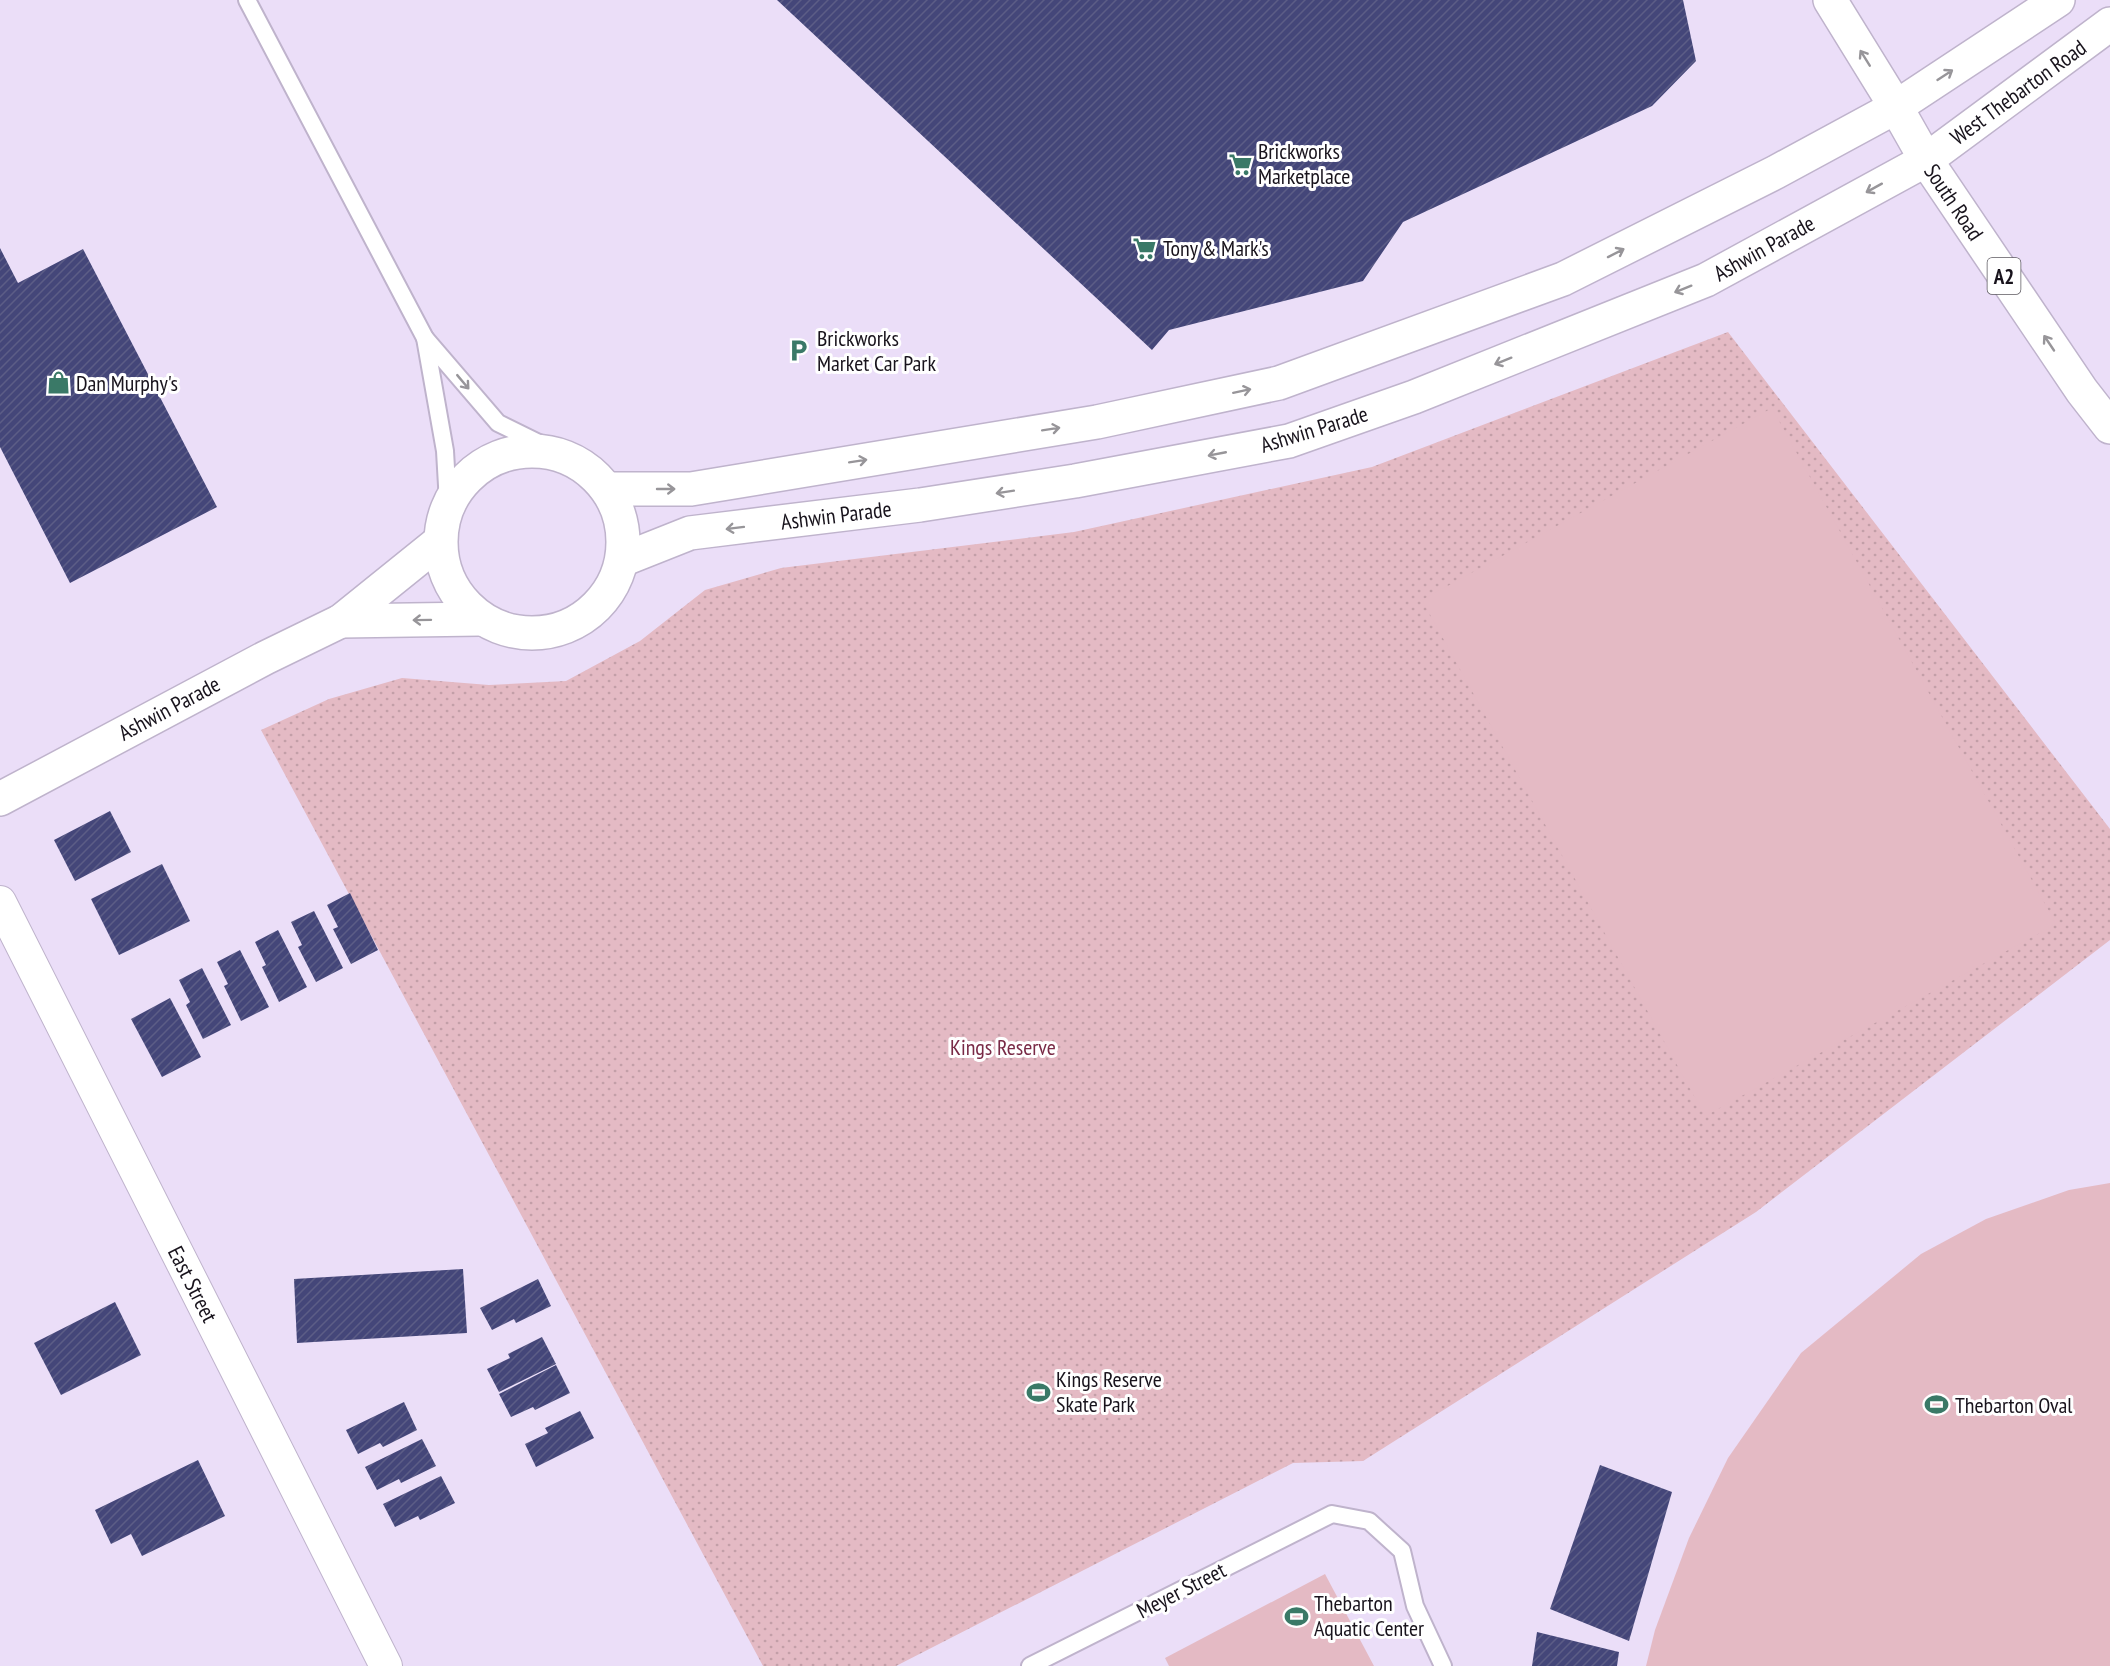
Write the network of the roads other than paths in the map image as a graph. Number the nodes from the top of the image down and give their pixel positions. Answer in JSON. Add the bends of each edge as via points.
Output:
{"nodes":[{"id":1,"x":247,"y":0,"type":"edge"},
{"id":2,"x":1830,"y":0,"type":"edge"},
{"id":3,"x":2058,"y":0,"type":"edge"},
{"id":4,"x":2110,"y":24,"type":"edge"},
{"id":5,"x":1896,"y":107,"type":"junction"},
{"id":6,"x":1926,"y":160,"type":"junction"},
{"id":7,"x":425,"y":338,"type":"junction"},
{"id":8,"x":2110,"y":427,"type":"edge"},
{"id":9,"x":565,"y":456,"type":"junction"},
{"id":10,"x":607,"y":489,"type":"junction"},
{"id":11,"x":448,"y":503,"type":"junction"},
{"id":12,"x":439,"y":542,"type":"junction"},
{"id":13,"x":622,"y":560,"type":"junction"},
{"id":14,"x":480,"y":619,"type":"junction"},
{"id":15,"x":341,"y":621,"type":"junction"},
{"id":16,"x":0,"y":799,"type":"edge"},
{"id":17,"x":0,"y":902,"type":"edge"},
{"id":18,"x":386,"y":1666,"type":"edge"},
{"id":19,"x":1030,"y":1666,"type":"edge"},
{"id":20,"x":1443,"y":1666,"type":"edge"}],
"edges":[{"from":1,"to":7,"type":"lane"},
{"from":5,"to":2,"type":"main road","name":"South Road","number":"A2","one_way":true},
{"from":5,"to":3,"type":"main road","one_way":true},
{"from":4,"to":6,"type":"main road","name":"West Thebarton Road"},
{"from":5,"to":6,"type":"main road","name":"South Road","number":"A2"},
{"from":10,"to":5,"type":"main road","name":"Ashwin Parade","one_way":true,"via":[[691,489],[1097,422],[1279,383],[1563,279]]},
{"from":8,"to":6,"type":"main road","name":"South Road","number":"A2","one_way":true,"via":[[2082,392]]},
{"from":6,"to":13,"type":"main road","name":"Ashwin Parade","one_way":true,"via":[[1706,280],[1414,397],[1289,441],[1053,485],[690,533]]},
{"from":7,"to":9,"type":"lane","one_way":true,"via":[[498,423]]},
{"from":7,"to":11,"type":"lane","via":[[445,451]]},
{"from":9,"to":10,"type":"main road"},
{"from":9,"to":11,"type":"main road","via":[[519,451],[477,468]]},
{"from":10,"to":13,"type":"main road","via":[[622,523]]},
{"from":11,"to":12,"type":"main road"},
{"from":12,"to":14,"type":"main road","via":[[450,586]]},
{"from":12,"to":15,"type":"main road","name":"Ashwin Parade"},
{"from":13,"to":14,"type":"main road","via":[[608,593],[583,619],[549,632],[513,632]]},
{"from":14,"to":15,"type":"main road","name":"Ashwin Parade","one_way":true},
{"from":15,"to":16,"type":"main road","name":"Ashwin Parade"},
{"from":17,"to":18,"type":"street","name":"East Street"},
{"from":19,"to":20,"type":"lane","name":"Meyer Street","via":[[1332,1514],[1369,1521],[1402,1551],[1415,1606]]}]}
